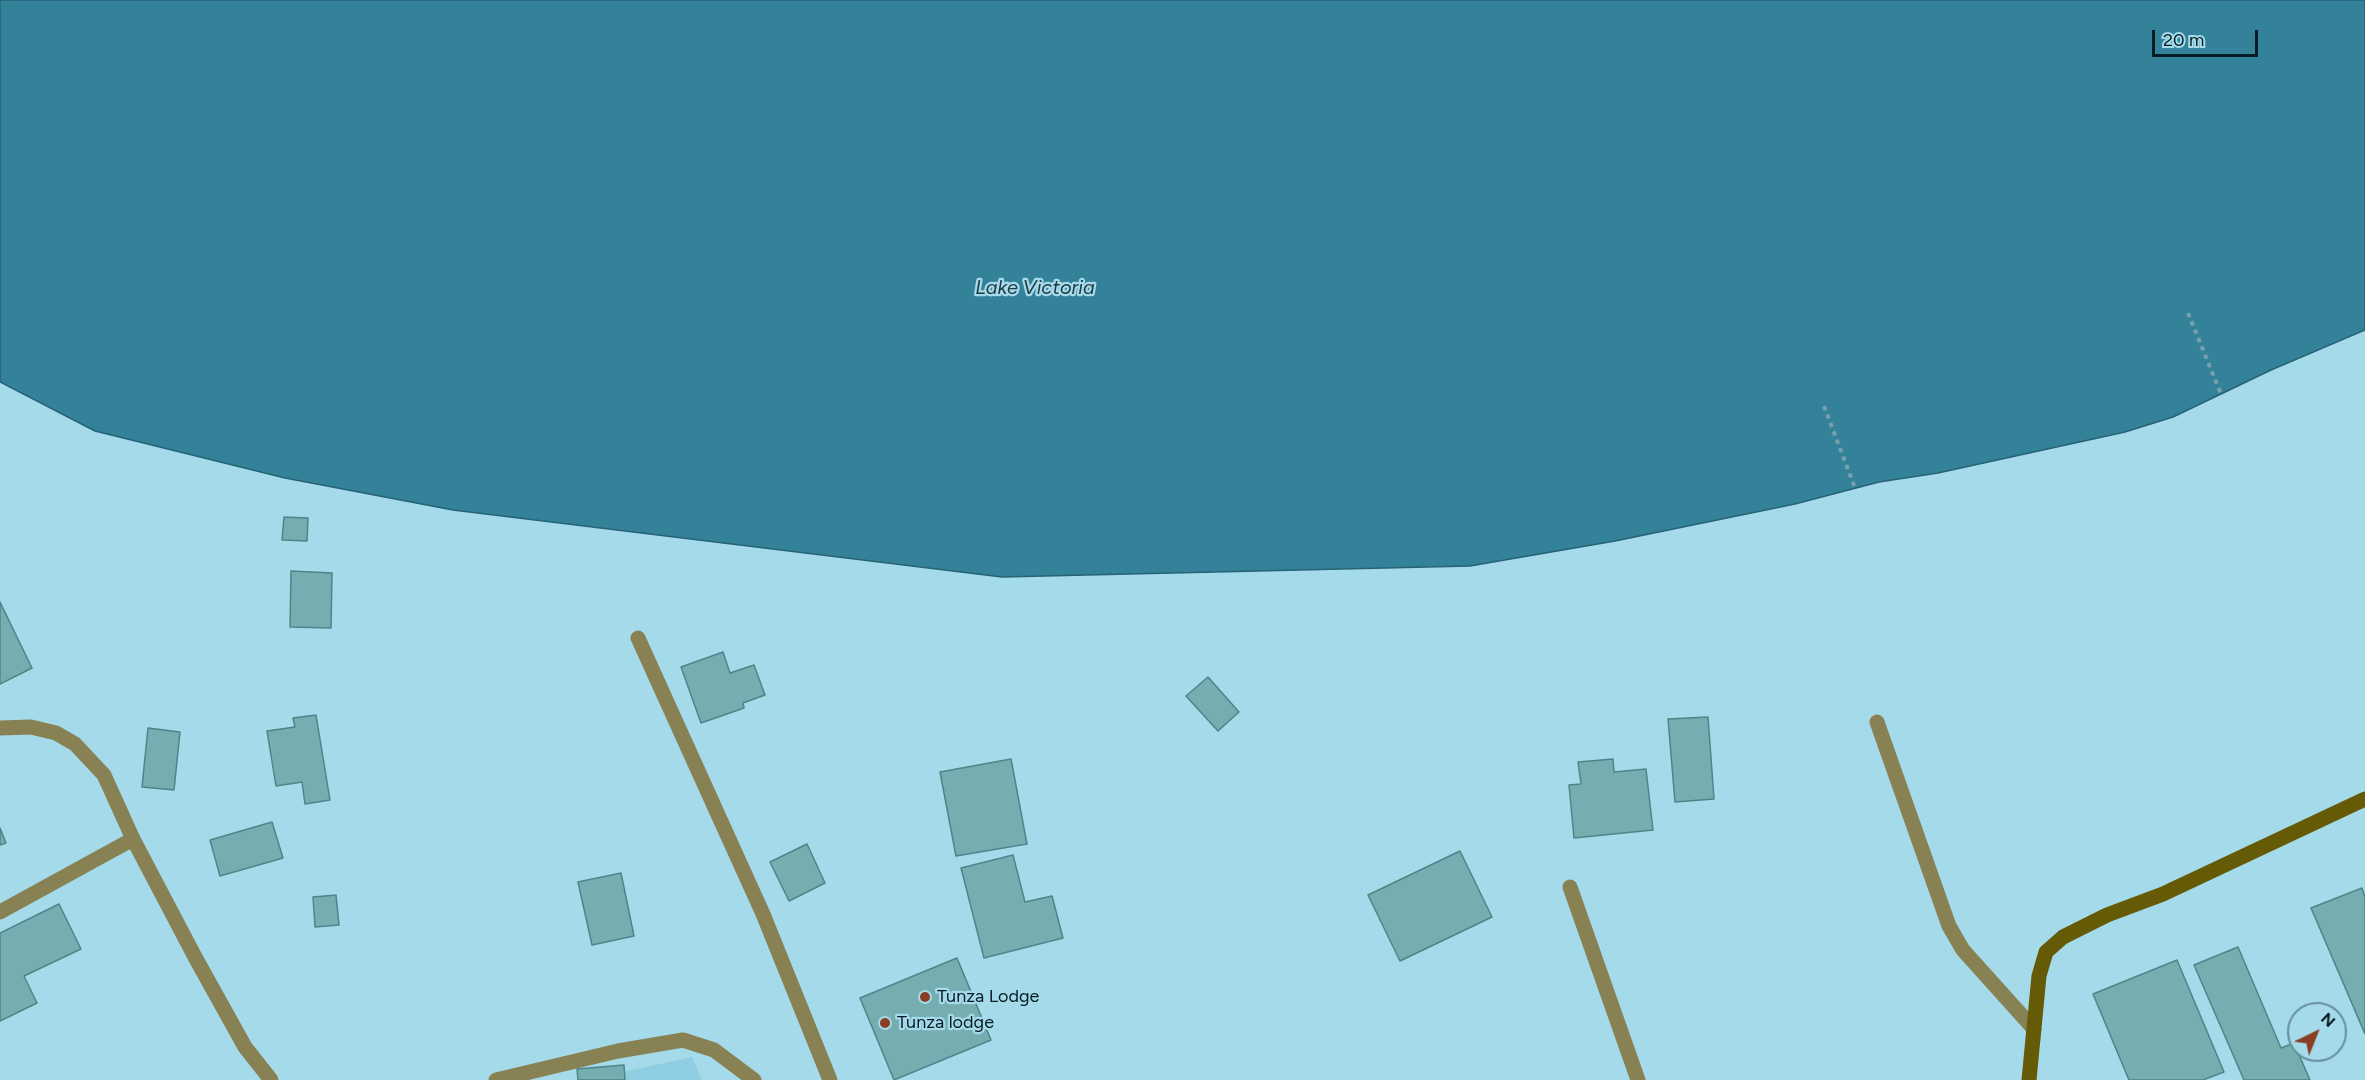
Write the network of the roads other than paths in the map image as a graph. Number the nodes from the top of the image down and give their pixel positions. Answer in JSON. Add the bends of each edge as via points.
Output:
{"nodes":[{"id":1,"x":638,"y":638,"type":"dead end"},
{"id":2,"x":1877,"y":722,"type":"dead end"},
{"id":3,"x":0,"y":728,"type":"edge"},
{"id":4,"x":2365,"y":798,"type":"edge"},
{"id":5,"x":133,"y":839,"type":"junction"},
{"id":6,"x":1570,"y":887,"type":"dead end"},
{"id":7,"x":0,"y":912,"type":"edge"},
{"id":8,"x":2034,"y":1029,"type":"junction"},
{"id":9,"x":271,"y":1080,"type":"edge"},
{"id":10,"x":496,"y":1080,"type":"edge"},
{"id":11,"x":754,"y":1080,"type":"edge"},
{"id":12,"x":830,"y":1080,"type":"edge"},
{"id":13,"x":1638,"y":1080,"type":"edge"},
{"id":14,"x":2029,"y":1080,"type":"edge"}],
"edges":[{"from":1,"to":12,"type":"street","via":[[763,914]]},
{"from":2,"to":8,"type":"street","via":[[1949,926],[1963,950]]},
{"from":3,"to":5,"type":"street","via":[[46,730],[75,744],[104,775]]},
{"from":4,"to":8,"type":"street","via":[[2163,894],[2062,937],[2046,952]]},
{"from":5,"to":7,"type":"street"},
{"from":5,"to":9,"type":"street","via":[[245,1047]]},
{"from":6,"to":13,"type":"street"},
{"from":8,"to":14,"type":"street"},
{"from":10,"to":11,"type":"street","via":[[683,1040],[714,1050]]}]}
